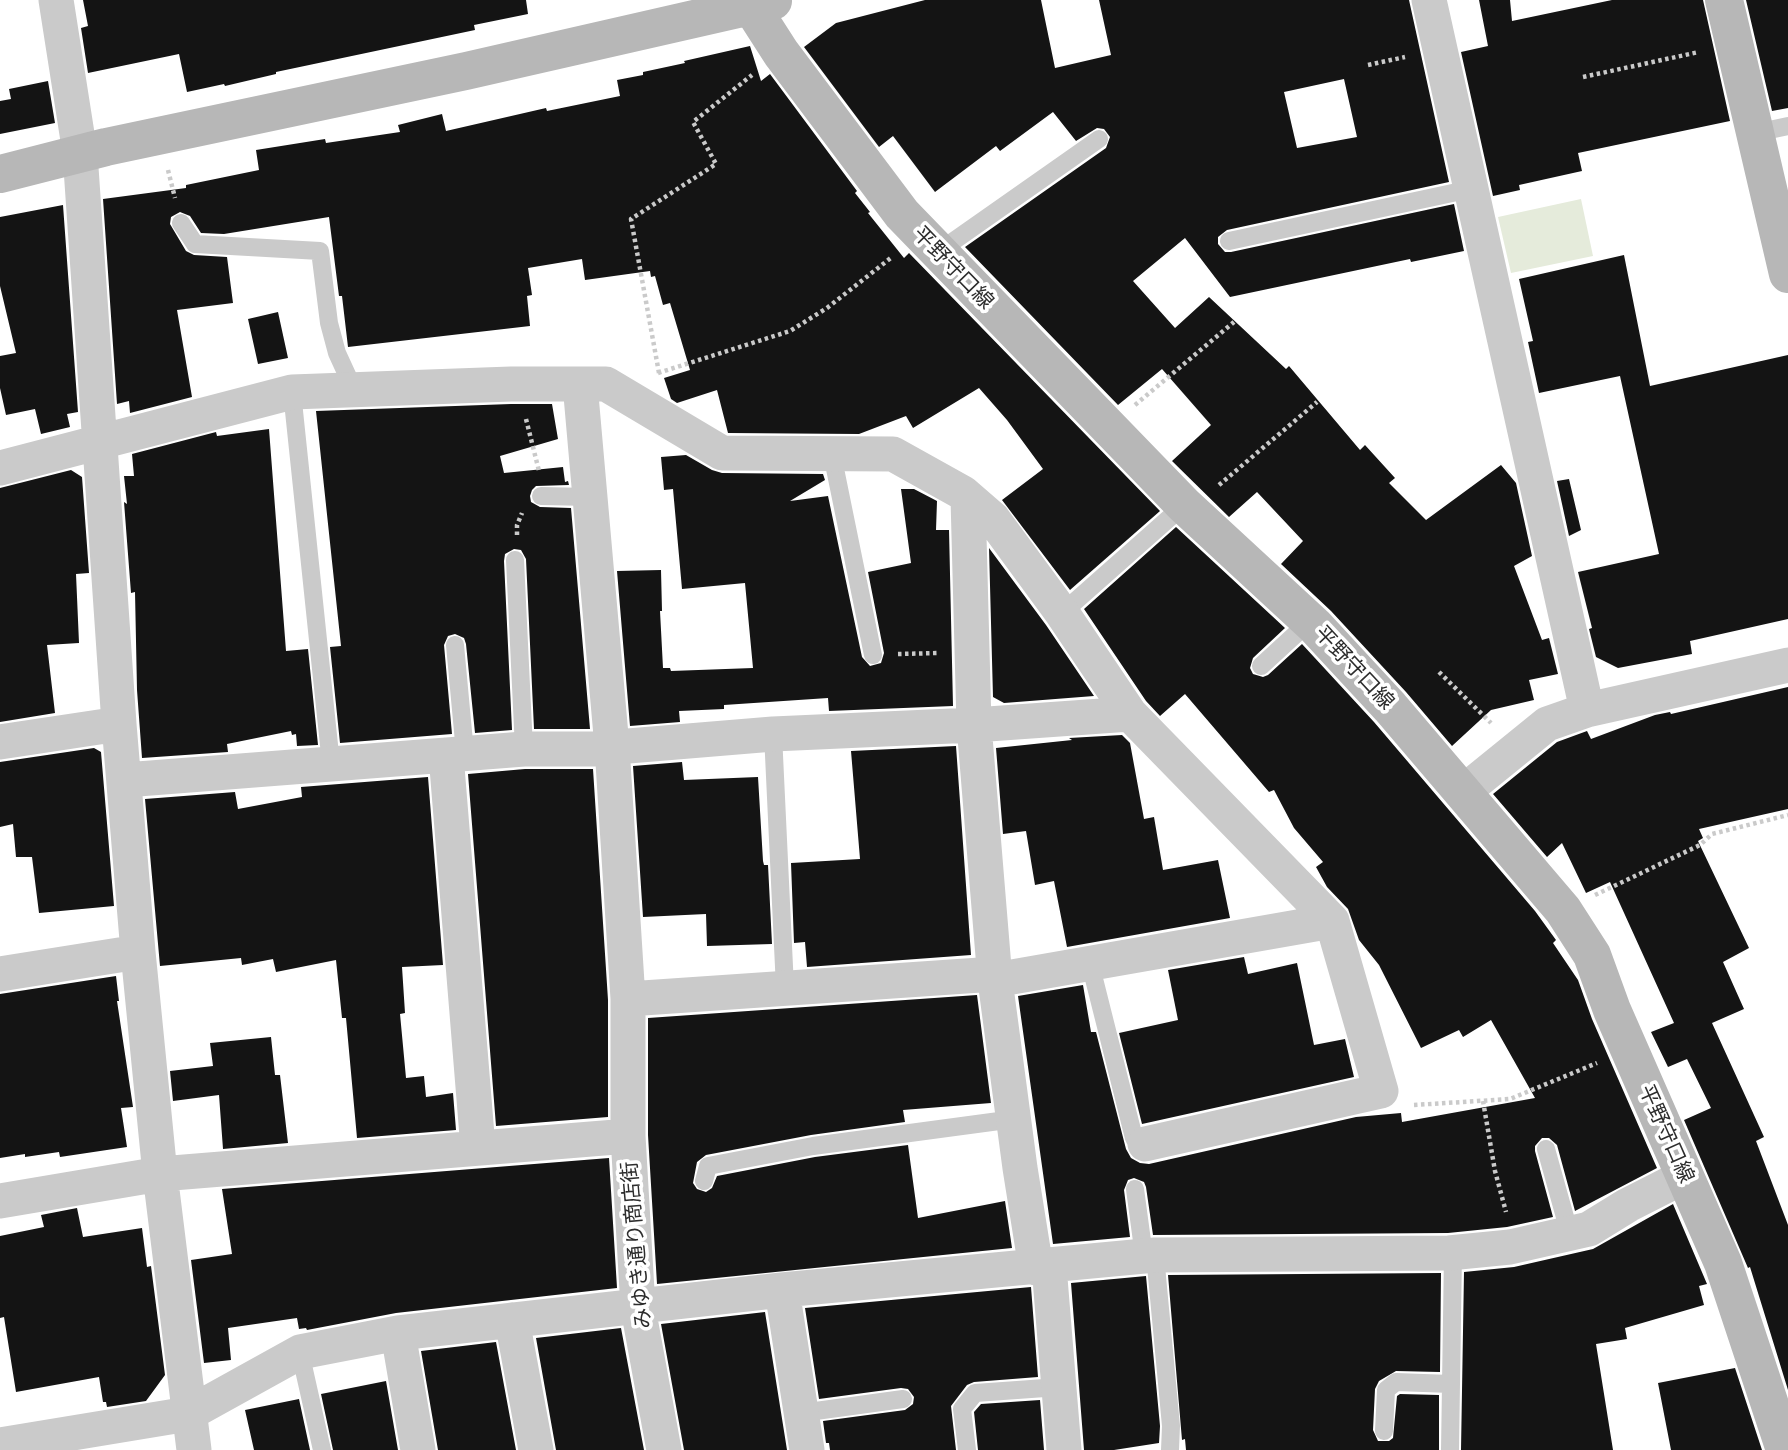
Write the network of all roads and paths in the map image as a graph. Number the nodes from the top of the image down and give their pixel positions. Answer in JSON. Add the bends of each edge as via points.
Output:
{"nodes":[{"id":1,"x":56,"y":0,"type":"edge"},
{"id":2,"x":1429,"y":0,"type":"edge"},
{"id":3,"x":1724,"y":0,"type":"edge"},
{"id":4,"x":758,"y":2,"type":"edge"},
{"id":5,"x":1734,"y":44,"type":"junction"},
{"id":6,"x":780,"y":53,"type":"junction"},
{"id":7,"x":1583,"y":77,"type":"dead end"},
{"id":8,"x":1772,"y":130,"type":"edge"},
{"id":9,"x":1098,"y":139,"type":"dead end"},
{"id":10,"x":80,"y":153,"type":"junction"},
{"id":11,"x":0,"y":174,"type":"edge"},
{"id":12,"x":1471,"y":190,"type":"junction"},
{"id":13,"x":181,"y":223,"type":"dead end"},
{"id":14,"x":1229,"y":241,"type":"dead end"},
{"id":15,"x":930,"y":243,"type":"junction"},
{"id":16,"x":1788,"y":275,"type":"edge"},
{"id":17,"x":1234,"y":321,"type":"dead end"},
{"id":18,"x":659,"y":373,"type":"junction"},
{"id":19,"x":593,"y":384,"type":"junction"},
{"id":20,"x":354,"y":390,"type":"junction"},
{"id":21,"x":292,"y":392,"type":"junction"},
{"id":22,"x":1317,"y":401,"type":"dead end"},
{"id":23,"x":1108,"y":428,"type":"junction"},
{"id":24,"x":99,"y":444,"type":"junction"},
{"id":25,"x":832,"y":453,"type":"junction"},
{"id":26,"x":0,"y":468,"type":"edge"},
{"id":27,"x":541,"y":496,"type":"dead end"},
{"id":28,"x":591,"y":497,"type":"junction"},
{"id":29,"x":968,"y":498,"type":"junction"},
{"id":30,"x":1187,"y":508,"type":"junction"},
{"id":31,"x":515,"y":560,"type":"dead end"},
{"id":32,"x":1062,"y":613,"type":"junction"},
{"id":33,"x":1310,"y":621,"type":"junction"},
{"id":34,"x":455,"y":645,"type":"dead end"},
{"id":35,"x":972,"y":653,"type":"junction"},
{"id":36,"x":873,"y":655,"type":"joint"},
{"id":37,"x":1788,"y":665,"type":"edge"},
{"id":38,"x":1261,"y":666,"type":"dead end"},
{"id":39,"x":1439,"y":672,"type":"dead end"},
{"id":40,"x":1587,"y":710,"type":"junction"},
{"id":41,"x":1130,"y":714,"type":"junction"},
{"id":42,"x":119,"y":724,"type":"junction"},
{"id":43,"x":974,"y":725,"type":"junction"},
{"id":44,"x":773,"y":734,"type":"junction"},
{"id":45,"x":0,"y":742,"type":"edge"},
{"id":46,"x":612,"y":747,"type":"junction"},
{"id":47,"x":524,"y":749,"type":"junction"},
{"id":48,"x":1517,"y":749,"type":"junction"},
{"id":49,"x":455,"y":754,"type":"junction"},
{"id":50,"x":331,"y":764,"type":"junction"},
{"id":51,"x":125,"y":780,"type":"junction"},
{"id":52,"x":1462,"y":793,"type":"junction"},
{"id":53,"x":1788,"y":815,"type":"edge"},
{"id":54,"x":1563,"y":910,"type":"junction"},
{"id":55,"x":1332,"y":921,"type":"junction"},
{"id":56,"x":138,"y":952,"type":"junction"},
{"id":57,"x":1090,"y":963,"type":"junction"},
{"id":58,"x":0,"y":974,"type":"edge"},
{"id":59,"x":995,"y":977,"type":"junction"},
{"id":60,"x":785,"y":988,"type":"junction"},
{"id":61,"x":628,"y":999,"type":"junction"},
{"id":62,"x":1629,"y":1049,"type":"junction"},
{"id":63,"x":1381,"y":1091,"type":"junction"},
{"id":64,"x":1483,"y":1101,"type":"junction"},
{"id":65,"x":1014,"y":1119,"type":"junction"},
{"id":66,"x":628,"y":1136,"type":"junction"},
{"id":67,"x":1145,"y":1144,"type":"joint"},
{"id":68,"x":478,"y":1148,"type":"junction"},
{"id":69,"x":1546,"y":1149,"type":"dead end"},
{"id":70,"x":160,"y":1174,"type":"junction"},
{"id":71,"x":1685,"y":1176,"type":"junction"},
{"id":72,"x":704,"y":1181,"type":"dead end"},
{"id":73,"x":1135,"y":1189,"type":"dead end"},
{"id":74,"x":0,"y":1201,"type":"edge"},
{"id":75,"x":1570,"y":1235,"type":"junction"},
{"id":76,"x":1510,"y":1247,"type":"junction"},
{"id":77,"x":1453,"y":1253,"type":"junction"},
{"id":78,"x":1149,"y":1255,"type":"junction"},
{"id":79,"x":1043,"y":1267,"type":"junction"},
{"id":80,"x":782,"y":1290,"type":"junction"},
{"id":81,"x":638,"y":1308,"type":"junction"},
{"id":82,"x":512,"y":1320,"type":"junction"},
{"id":83,"x":398,"y":1333,"type":"junction"},
{"id":84,"x":300,"y":1352,"type":"junction"},
{"id":85,"x":1451,"y":1384,"type":"junction"},
{"id":86,"x":1059,"y":1387,"type":"junction"},
{"id":87,"x":903,"y":1399,"type":"dead end"},
{"id":88,"x":188,"y":1413,"type":"junction"},
{"id":89,"x":801,"y":1413,"type":"junction"},
{"id":90,"x":1782,"y":1425,"type":"edge"},
{"id":91,"x":1384,"y":1431,"type":"dead end"},
{"id":92,"x":0,"y":1445,"type":"edge"},
{"id":93,"x":194,"y":1450,"type":"edge"},
{"id":94,"x":322,"y":1450,"type":"edge"},
{"id":95,"x":418,"y":1450,"type":"edge"},
{"id":96,"x":536,"y":1450,"type":"edge"},
{"id":97,"x":664,"y":1450,"type":"edge"},
{"id":98,"x":807,"y":1450,"type":"edge"},
{"id":99,"x":967,"y":1450,"type":"edge"},
{"id":100,"x":1064,"y":1450,"type":"edge"},
{"id":101,"x":1170,"y":1450,"type":"edge"},
{"id":102,"x":1450,"y":1450,"type":"edge"}],
"edges":[{"from":1,"to":10,"type":"street"},
{"from":2,"to":12,"type":"street"},
{"from":3,"to":5,"type":"main road"},
{"from":4,"to":6,"type":"main road","name":"平野守口線"},
{"from":4,"to":10,"type":"main road","via":[[466,71]]},
{"from":5,"to":7,"type":"path"},
{"from":5,"to":8,"type":"main road"},
{"from":6,"to":15,"type":"main road","name":"平野守口線","via":[[902,214]]},
{"from":6,"to":18,"type":"path","via":[[693,122],[716,164],[631,219]]},
{"from":8,"to":16,"type":"main road"},
{"from":9,"to":15,"type":"lane"},
{"from":10,"to":11,"type":"main road"},
{"from":10,"to":24,"type":"street"},
{"from":12,"to":14,"type":"lane"},
{"from":12,"to":40,"type":"street"},
{"from":13,"to":20,"type":"lane","via":[[195,244],[320,251],[329,323]]},
{"from":15,"to":18,"type":"path","via":[[790,331]]},
{"from":15,"to":23,"type":"main road","name":"平野守口線"},
{"from":17,"to":23,"type":"path"},
{"from":18,"to":19,"type":"path"},
{"from":19,"to":20,"type":"street"},
{"from":19,"to":25,"type":"street","via":[[722,453]]},
{"from":19,"to":28,"type":"street","name":"みゆき通り商店街"},
{"from":20,"to":21,"type":"street"},
{"from":21,"to":24,"type":"street"},
{"from":21,"to":50,"type":"lane"},
{"from":22,"to":30,"type":"path"},
{"from":23,"to":30,"type":"main road","name":"平野守口線"},
{"from":24,"to":26,"type":"street"},
{"from":24,"to":42,"type":"street"},
{"from":25,"to":29,"type":"street","via":[[893,454]]},
{"from":25,"to":36,"type":"lane"},
{"from":27,"to":28,"type":"lane"},
{"from":28,"to":46,"type":"street","name":"みゆき通り商店街"},
{"from":29,"to":32,"type":"street","via":[[993,519]]},
{"from":29,"to":35,"type":"street"},
{"from":30,"to":32,"type":"lane"},
{"from":30,"to":33,"type":"main road","name":"平野守口線"},
{"from":31,"to":47,"type":"lane"},
{"from":32,"to":41,"type":"street"},
{"from":33,"to":38,"type":"lane"},
{"from":33,"to":52,"type":"main road","name":"平野守口線"},
{"from":34,"to":49,"type":"lane"},
{"from":35,"to":36,"type":"path"},
{"from":35,"to":43,"type":"street"},
{"from":37,"to":40,"type":"street"},
{"from":39,"to":48,"type":"path"},
{"from":40,"to":48,"type":"street","via":[[1547,724]]},
{"from":41,"to":43,"type":"street"},
{"from":41,"to":55,"type":"street"},
{"from":42,"to":45,"type":"street"},
{"from":42,"to":51,"type":"street"},
{"from":43,"to":44,"type":"street"},
{"from":43,"to":59,"type":"street"},
{"from":44,"to":46,"type":"street"},
{"from":44,"to":60,"type":"lane"},
{"from":46,"to":47,"type":"street"},
{"from":46,"to":61,"type":"street","name":"みゆき通り商店街"},
{"from":47,"to":49,"type":"street"},
{"from":48,"to":52,"type":"street"},
{"from":49,"to":50,"type":"street"},
{"from":49,"to":68,"type":"street"},
{"from":50,"to":51,"type":"street"},
{"from":51,"to":56,"type":"street"},
{"from":52,"to":54,"type":"main road","name":"平野守口線"},
{"from":53,"to":54,"type":"path","via":[[1712,834],[1700,845]]},
{"from":54,"to":62,"type":"main road","name":"平野守口線","via":[[1592,955]]},
{"from":55,"to":57,"type":"street"},
{"from":55,"to":63,"type":"street"},
{"from":56,"to":58,"type":"street"},
{"from":56,"to":70,"type":"street"},
{"from":57,"to":59,"type":"street"},
{"from":57,"to":67,"type":"lane","via":[[1134,1138]]},
{"from":59,"to":60,"type":"street"},
{"from":59,"to":65,"type":"street"},
{"from":60,"to":61,"type":"street"},
{"from":61,"to":66,"type":"street","name":"みゆき通り商店街"},
{"from":62,"to":64,"type":"path","via":[[1510,1099]]},
{"from":62,"to":71,"type":"main road","name":"平野守口線"},
{"from":63,"to":64,"type":"path","via":[[1408,1106]]},
{"from":63,"to":67,"type":"street"},
{"from":64,"to":76,"type":"path"},
{"from":65,"to":72,"type":"lane","via":[[813,1146],[708,1166]]},
{"from":65,"to":79,"type":"street"},
{"from":66,"to":68,"type":"street"},
{"from":66,"to":81,"type":"street","name":"みゆき通り商店街"},
{"from":68,"to":70,"type":"street"},
{"from":69,"to":75,"type":"lane"},
{"from":70,"to":74,"type":"street"},
{"from":70,"to":88,"type":"street"},
{"from":71,"to":75,"type":"street"},
{"from":71,"to":90,"type":"main road","name":"平野守口線","via":[[1723,1263]]},
{"from":73,"to":78,"type":"lane"},
{"from":75,"to":76,"type":"street"},
{"from":76,"to":77,"type":"street"},
{"from":77,"to":78,"type":"street"},
{"from":77,"to":85,"type":"lane"},
{"from":78,"to":79,"type":"street"},
{"from":78,"to":101,"type":"lane","via":[[1171,1426]]},
{"from":79,"to":80,"type":"street"},
{"from":79,"to":86,"type":"street"},
{"from":80,"to":81,"type":"street"},
{"from":80,"to":89,"type":"street"},
{"from":81,"to":82,"type":"street"},
{"from":81,"to":97,"type":"street","name":"みゆき通り商店街"},
{"from":82,"to":83,"type":"street"},
{"from":82,"to":96,"type":"street"},
{"from":83,"to":84,"type":"street"},
{"from":83,"to":95,"type":"street"},
{"from":84,"to":88,"type":"street"},
{"from":84,"to":94,"type":"lane"},
{"from":85,"to":91,"type":"lane","via":[[1396,1382],[1386,1390]]},
{"from":85,"to":102,"type":"lane"},
{"from":86,"to":99,"type":"lane","via":[[975,1393],[962,1409]]},
{"from":86,"to":100,"type":"street"},
{"from":87,"to":89,"type":"lane"},
{"from":88,"to":92,"type":"street"},
{"from":88,"to":93,"type":"street"},
{"from":89,"to":98,"type":"street"}]}
